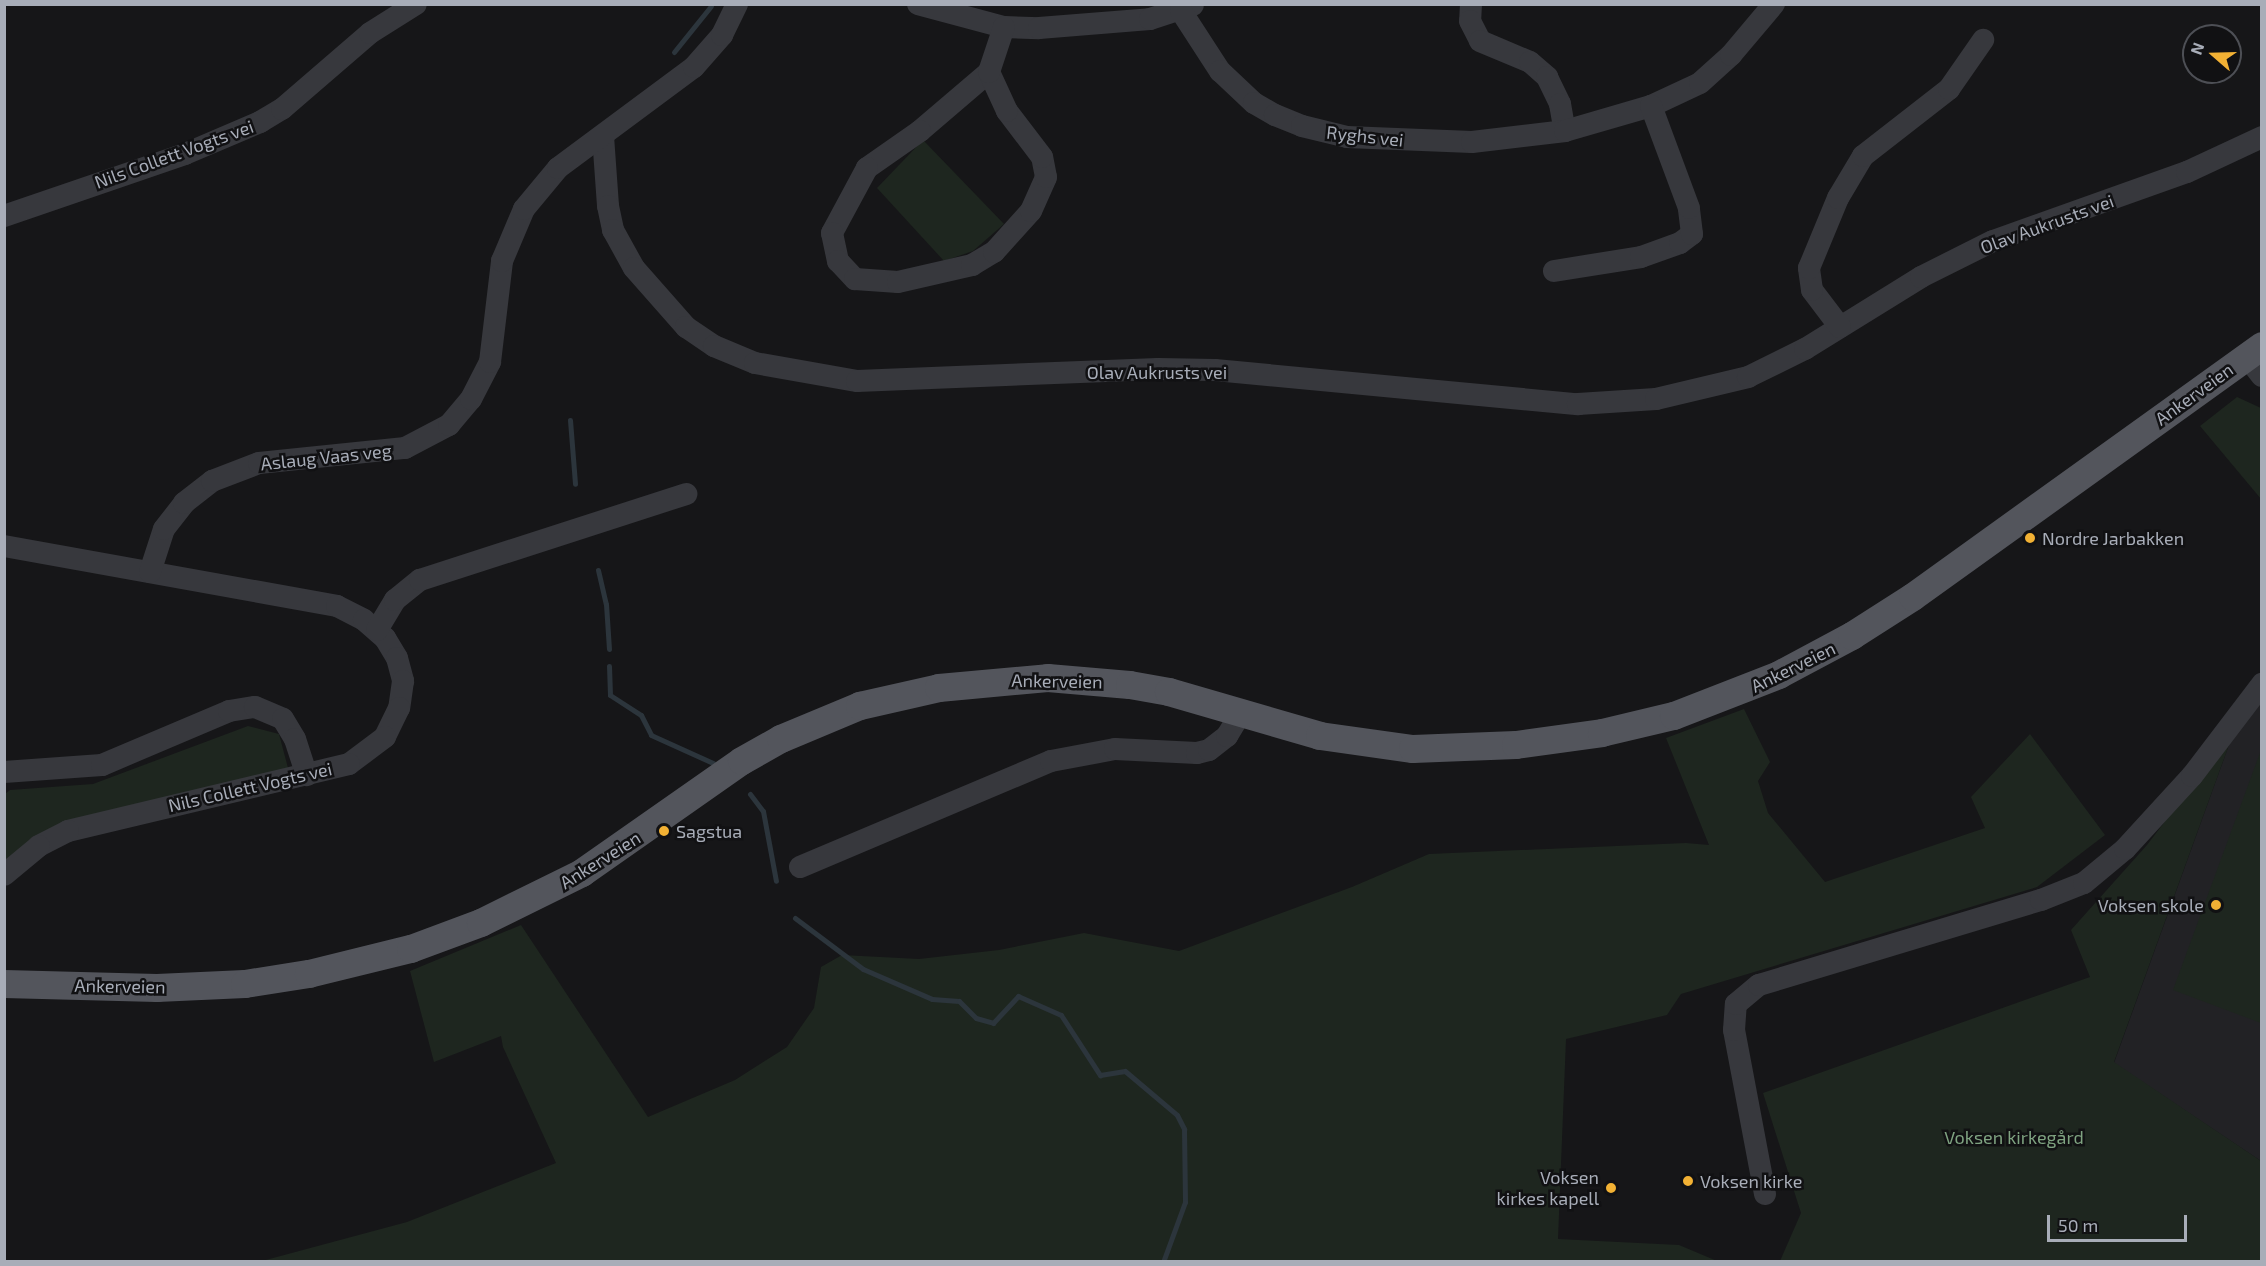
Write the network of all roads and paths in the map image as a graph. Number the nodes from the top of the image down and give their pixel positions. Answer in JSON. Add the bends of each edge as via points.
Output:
{"nodes":[{"id":1,"x":416,"y":4,"type":"edge"},
{"id":2,"x":737,"y":4,"type":"edge"},
{"id":3,"x":918,"y":4,"type":"edge"},
{"id":4,"x":1471,"y":4,"type":"edge"},
{"id":5,"x":1774,"y":4,"type":"edge"},
{"id":6,"x":1188,"y":8,"type":"edge"},
{"id":7,"x":1004,"y":27,"type":"junction"},
{"id":8,"x":1983,"y":40,"type":"dead end"},
{"id":9,"x":989,"y":72,"type":"junction"},
{"id":10,"x":1651,"y":106,"type":"junction"},
{"id":11,"x":1565,"y":131,"type":"junction"},
{"id":12,"x":603,"y":136,"type":"junction"},
{"id":13,"x":2262,"y":137,"type":"edge"},
{"id":14,"x":4,"y":216,"type":"edge"},
{"id":15,"x":1554,"y":271,"type":"dead end"},
{"id":16,"x":1840,"y":327,"type":"junction"},
{"id":17,"x":2257,"y":360,"type":"edge"},
{"id":18,"x":686,"y":494,"type":"dead end"},
{"id":19,"x":4,"y":546,"type":"edge"},
{"id":20,"x":150,"y":572,"type":"junction"},
{"id":21,"x":377,"y":630,"type":"junction"},
{"id":22,"x":2262,"y":684,"type":"edge"},
{"id":23,"x":1241,"y":713,"type":"junction"},
{"id":24,"x":4,"y":772,"type":"edge"},
{"id":25,"x":307,"y":775,"type":"junction"},
{"id":26,"x":800,"y":867,"type":"dead end"},
{"id":27,"x":4,"y":875,"type":"edge"},
{"id":28,"x":4,"y":984,"type":"edge"},
{"id":29,"x":1765,"y":1194,"type":"dead end"}],
"edges":[{"from":1,"to":14,"type":"street","name":"Nils Collett Vogts vei","via":[[370,33],[282,109],[260,122],[185,154]]},
{"from":2,"to":12,"type":"street","name":"Aslaug Vaas veg","via":[[722,35],[694,67]]},
{"from":3,"to":7,"type":"street"},
{"from":4,"to":11,"type":"street","via":[[1470,21],[1480,41],[1530,62],[1547,77],[1560,104]]},
{"from":5,"to":10,"type":"street","name":"Ryghs vei","via":[[1731,55],[1700,82]]},
{"from":6,"to":7,"type":"street","via":[[1071,28]]},
{"from":6,"to":11,"type":"street","name":"Ryghs vei","via":[[1202,46],[1238,90],[1254,103],[1302,126],[1347,137],[1432,142],[1472,142]]},
{"from":7,"to":9,"type":"street"},
{"from":8,"to":16,"type":"street","via":[[1950,89],[1863,156],[1830,215],[1811,256],[1809,278],[1818,299]]},
{"from":9,"to":9,"type":"street","via":[[1007,111],[1042,157],[1046,177],[1031,211],[994,252],[972,265],[898,282],[855,279],[838,261],[832,233],[867,168],[920,131]]},
{"from":10,"to":11,"type":"street","name":"Ryghs vei"},
{"from":10,"to":15,"type":"street","via":[[1689,208],[1692,234],[1680,243],[1641,257]]},
{"from":12,"to":16,"type":"street","name":"Olav Aukrusts vei","via":[[614,230],[634,268],[667,309],[700,337],[733,355],[833,380],[1215,370],[1543,403],[1618,402],[1689,393],[1748,377]]},
{"from":12,"to":20,"type":"street","name":"Aslaug Vaas veg","via":[[558,168],[515,225],[499,279],[490,362],[471,399],[449,425],[405,448],[259,463],[212,481],[172,516]]},
{"from":13,"to":16,"type":"street","name":"Olav Aukrusts vei","via":[[2177,176],[1993,242],[1921,277]]},
{"from":17,"to":23,"type":"main road","name":"Ankerveien","via":[[1880,618],[1779,675],[1694,710],[1602,733],[1439,750],[1341,741]]},
{"from":18,"to":21,"type":"street","via":[[420,580],[395,600]]},
{"from":19,"to":20,"type":"street","name":"Nils Collett Vogts vei"},
{"from":20,"to":21,"type":"street","name":"Nils Collett Vogts vei","via":[[323,602],[351,612]]},
{"from":21,"to":25,"type":"street","name":"Nils Collett Vogts vei","via":[[391,647],[401,669],[402,694],[393,723],[385,737],[363,757]]},
{"from":22,"to":29,"type":"street","via":[[2192,776],[2125,849],[2084,883],[2041,900],[1759,985],[1736,1004],[1734,1030]]},
{"from":23,"to":26,"type":"street","via":[[1227,736],[1209,750],[1197,753],[1115,749],[1051,761]]},
{"from":23,"to":28,"type":"main road","name":"Ankerveien","via":[[1160,690],[1071,679],[986,682],[912,693],[829,717],[781,739],[742,761],[582,873],[481,924],[411,949],[309,974],[245,984],[157,988]]},
{"from":24,"to":25,"type":"street","via":[[102,765],[229,711],[255,707],[283,719],[295,739]]},
{"from":25,"to":27,"type":"street","name":"Nils Collett Vogts vei","via":[[68,831],[39,846]]}]}
